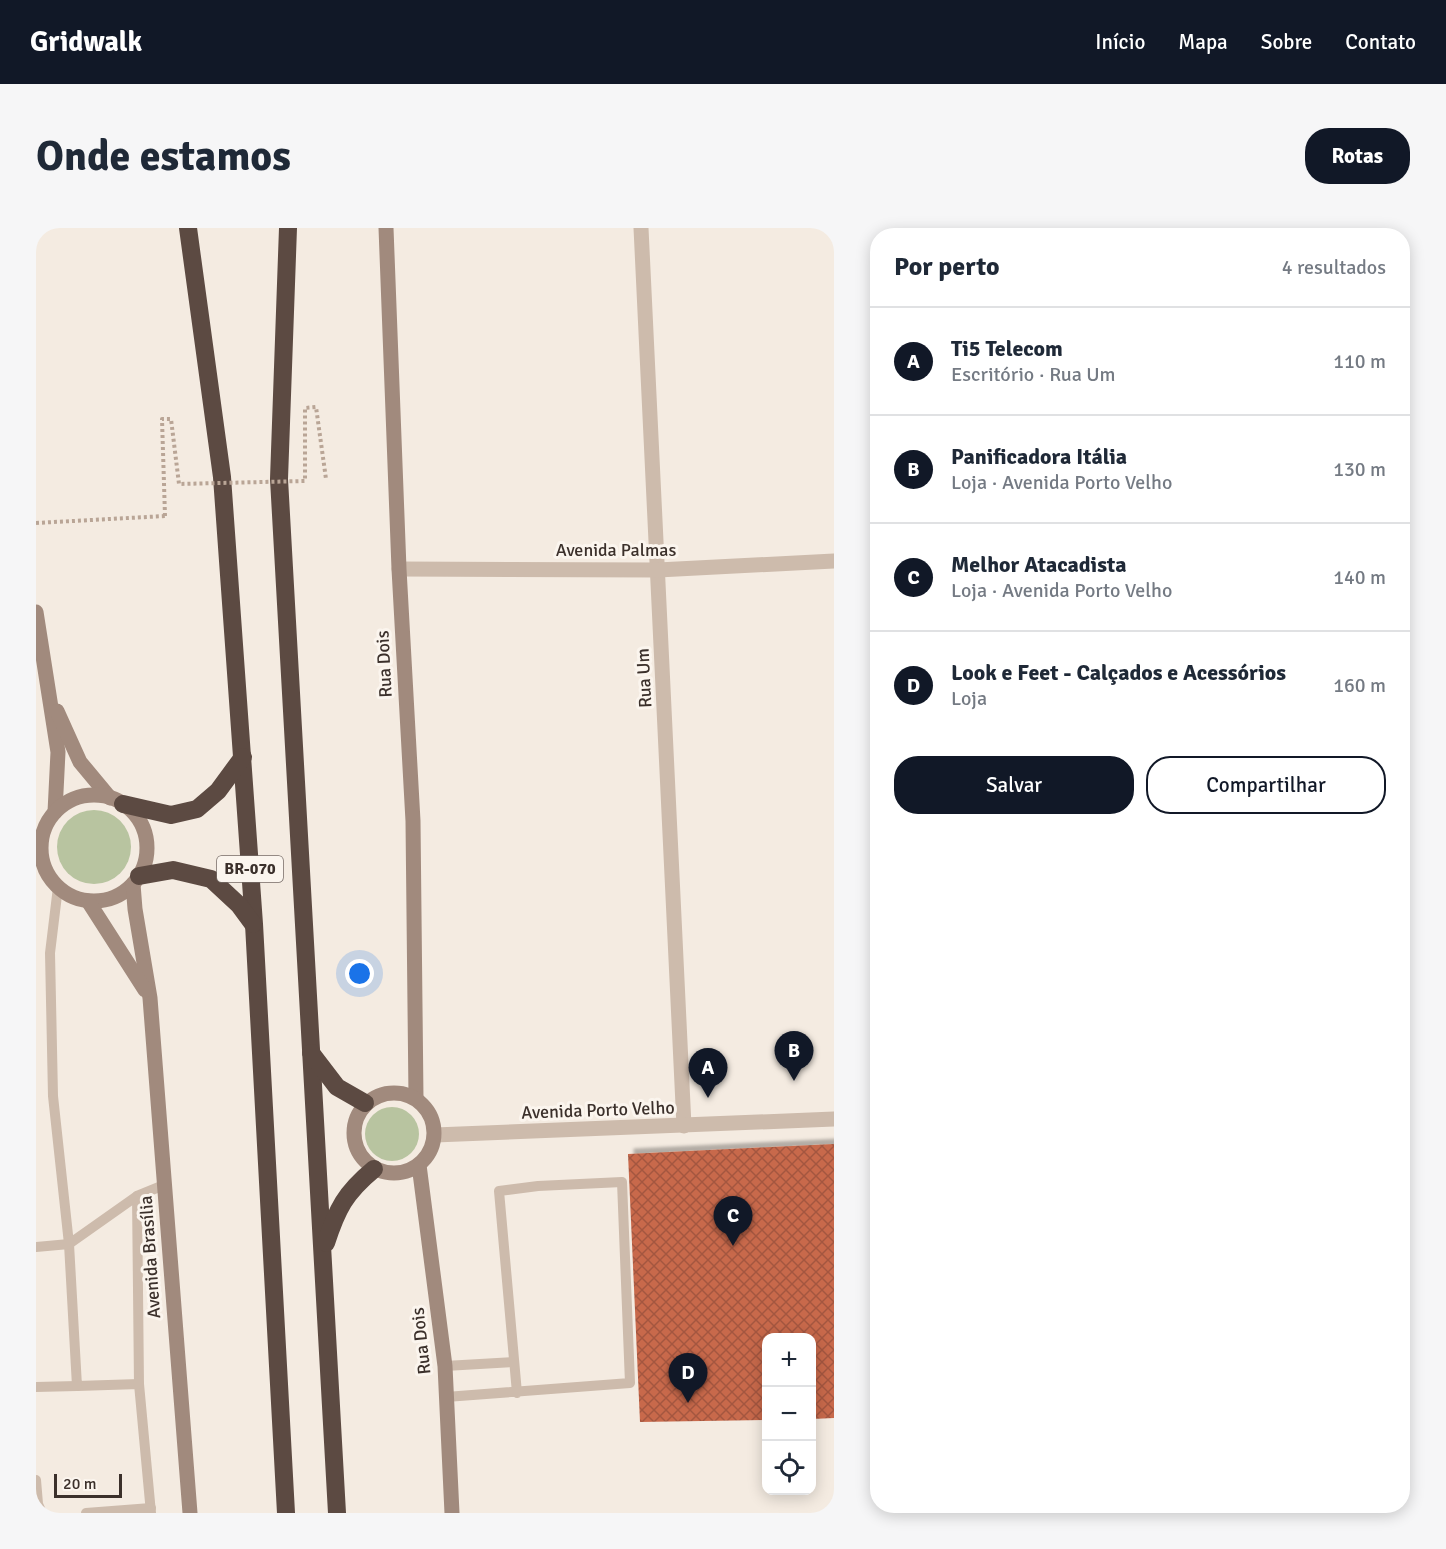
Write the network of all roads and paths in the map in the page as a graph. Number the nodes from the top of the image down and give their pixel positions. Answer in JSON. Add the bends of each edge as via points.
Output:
{"nodes":[{"id":1,"x":188,"y":228,"type":"edge"},
{"id":2,"x":288,"y":228,"type":"edge"},
{"id":3,"x":386,"y":228,"type":"edge"},
{"id":4,"x":641,"y":228,"type":"edge"},
{"id":5,"x":326,"y":479,"type":"dead end"},
{"id":6,"x":36,"y":523,"type":"edge"},
{"id":7,"x":834,"y":561,"type":"edge"},
{"id":8,"x":399,"y":568,"type":"junction"},
{"id":9,"x":658,"y":570,"type":"junction"},
{"id":10,"x":36,"y":612,"type":"edge"},
{"id":11,"x":50,"y":694,"type":"junction"},
{"id":12,"x":243,"y":757,"type":"junction"},
{"id":13,"x":117,"y":801,"type":"junction"},
{"id":14,"x":55,"y":812,"type":"junction"},
{"id":15,"x":136,"y":880,"type":"junction"},
{"id":16,"x":58,"y":887,"type":"junction"},
{"id":17,"x":88,"y":901,"type":"junction"},
{"id":18,"x":254,"y":924,"type":"junction"},
{"id":19,"x":150,"y":998,"type":"junction"},
{"id":20,"x":311,"y":1053,"type":"junction"},
{"id":21,"x":416,"y":1098,"type":"junction"},
{"id":22,"x":365,"y":1104,"type":"junction"},
{"id":23,"x":834,"y":1119,"type":"edge"},
{"id":24,"x":684,"y":1126,"type":"junction"},
{"id":25,"x":435,"y":1135,"type":"junction"},
{"id":26,"x":419,"y":1165,"type":"junction"},
{"id":27,"x":374,"y":1169,"type":"junction"},
{"id":28,"x":164,"y":1185,"type":"junction"},
{"id":29,"x":136,"y":1196,"type":"junction"},
{"id":30,"x":69,"y":1244,"type":"junction"},
{"id":31,"x":36,"y":1247,"type":"edge"},
{"id":32,"x":323,"y":1254,"type":"junction"},
{"id":33,"x":513,"y":1362,"type":"junction"},
{"id":34,"x":445,"y":1366,"type":"junction"},
{"id":35,"x":139,"y":1384,"type":"junction"},
{"id":36,"x":77,"y":1386,"type":"junction"},
{"id":37,"x":36,"y":1387,"type":"edge"},
{"id":38,"x":517,"y":1393,"type":"junction"},
{"id":39,"x":446,"y":1397,"type":"junction"},
{"id":40,"x":36,"y":1480,"type":"edge"},
{"id":41,"x":151,"y":1510,"type":"edge"},
{"id":42,"x":42,"y":1513,"type":"edge"},
{"id":43,"x":86,"y":1513,"type":"edge"},
{"id":44,"x":190,"y":1513,"type":"edge"},
{"id":45,"x":286,"y":1513,"type":"edge"},
{"id":46,"x":337,"y":1513,"type":"edge"},
{"id":47,"x":452,"y":1513,"type":"edge"}],
"edges":[{"from":1,"to":12,"type":"highway","number":"BR-070","via":[[222,477]]},
{"from":2,"to":20,"type":"highway","number":"BR-070","via":[[279,479]]},
{"from":3,"to":8,"type":"main road","name":"Rua Dois"},
{"from":4,"to":9,"type":"street","name":"Rua Um"},
{"from":5,"to":6,"type":"path","bridge":true,"via":[[316,407],[305,408],[305,481],[178,484],[171,419],[162,419],[165,516]]},
{"from":7,"to":9,"type":"street","name":"Avenida Palmas"},
{"from":8,"to":9,"type":"street","name":"Avenida Palmas"},
{"from":8,"to":21,"type":"main road","name":"Rua Dois","via":[[413,821]]},
{"from":9,"to":24,"type":"street","name":"Rua Um"},
{"from":10,"to":11,"type":"main road"},
{"from":11,"to":13,"type":"main road","via":[[80,762]]},
{"from":11,"to":14,"type":"main road","via":[[58,752]]},
{"from":12,"to":13,"type":"highway","via":[[218,791],[197,809],[171,815]]},
{"from":12,"to":18,"type":"highway","number":"BR-070"},
{"from":13,"to":14,"type":"main road","via":[[95,795],[80,797]]},
{"from":13,"to":15,"type":"main road","via":[[135,815],[147,845]]},
{"from":14,"to":16,"type":"main road","via":[[46,826],[42,858]]},
{"from":15,"to":17,"type":"main road","via":[[120,894]]},
{"from":15,"to":18,"type":"highway","via":[[173,870],[211,879]]},
{"from":15,"to":19,"type":"main road","name":"Avenida Brasília","via":[[135,909]]},
{"from":16,"to":17,"type":"main road","via":[[72,897]]},
{"from":16,"to":30,"type":"lane","via":[[50,953],[53,1096]]},
{"from":17,"to":19,"type":"main road","name":"Avenida Brasília"},
{"from":18,"to":45,"type":"highway","number":"BR-070"},
{"from":19,"to":28,"type":"main road","name":"Avenida Brasília"},
{"from":20,"to":22,"type":"highway","via":[[337,1087]]},
{"from":20,"to":32,"type":"highway","number":"BR-070"},
{"from":21,"to":22,"type":"main road","via":[[399,1092],[381,1093]]},
{"from":21,"to":25,"type":"main road","via":[[431,1114]]},
{"from":22,"to":27,"type":"main road","via":[[353,1126],[355,1143],[357,1151]]},
{"from":23,"to":24,"type":"street","name":"Avenida Porto Velho"},
{"from":24,"to":25,"type":"street","name":"Avenida Porto Velho"},
{"from":25,"to":26,"type":"main road","via":[[430,1152]]},
{"from":26,"to":27,"type":"main road","via":[[397,1174]]},
{"from":26,"to":34,"type":"main road","name":"Rua Dois"},
{"from":27,"to":32,"type":"highway","via":[[354,1185],[336,1213]]},
{"from":28,"to":29,"type":"lane"},
{"from":28,"to":44,"type":"main road","name":"Avenida Brasília"},
{"from":29,"to":30,"type":"lane"},
{"from":29,"to":35,"type":"lane"},
{"from":30,"to":31,"type":"lane"},
{"from":30,"to":36,"type":"lane"},
{"from":32,"to":46,"type":"highway","number":"BR-070"},
{"from":33,"to":34,"type":"lane"},
{"from":33,"to":38,"type":"lane"},
{"from":33,"to":38,"type":"lane","via":[[499,1191],[622,1182],[630,1383]]},
{"from":34,"to":39,"type":"main road","name":"Rua Dois"},
{"from":35,"to":36,"type":"lane"},
{"from":35,"to":41,"type":"lane"},
{"from":36,"to":37,"type":"lane"},
{"from":38,"to":39,"type":"lane"},
{"from":39,"to":47,"type":"main road","name":"Rua Dois"},
{"from":40,"to":42,"type":"lane"},
{"from":41,"to":43,"type":"lane"}]}
